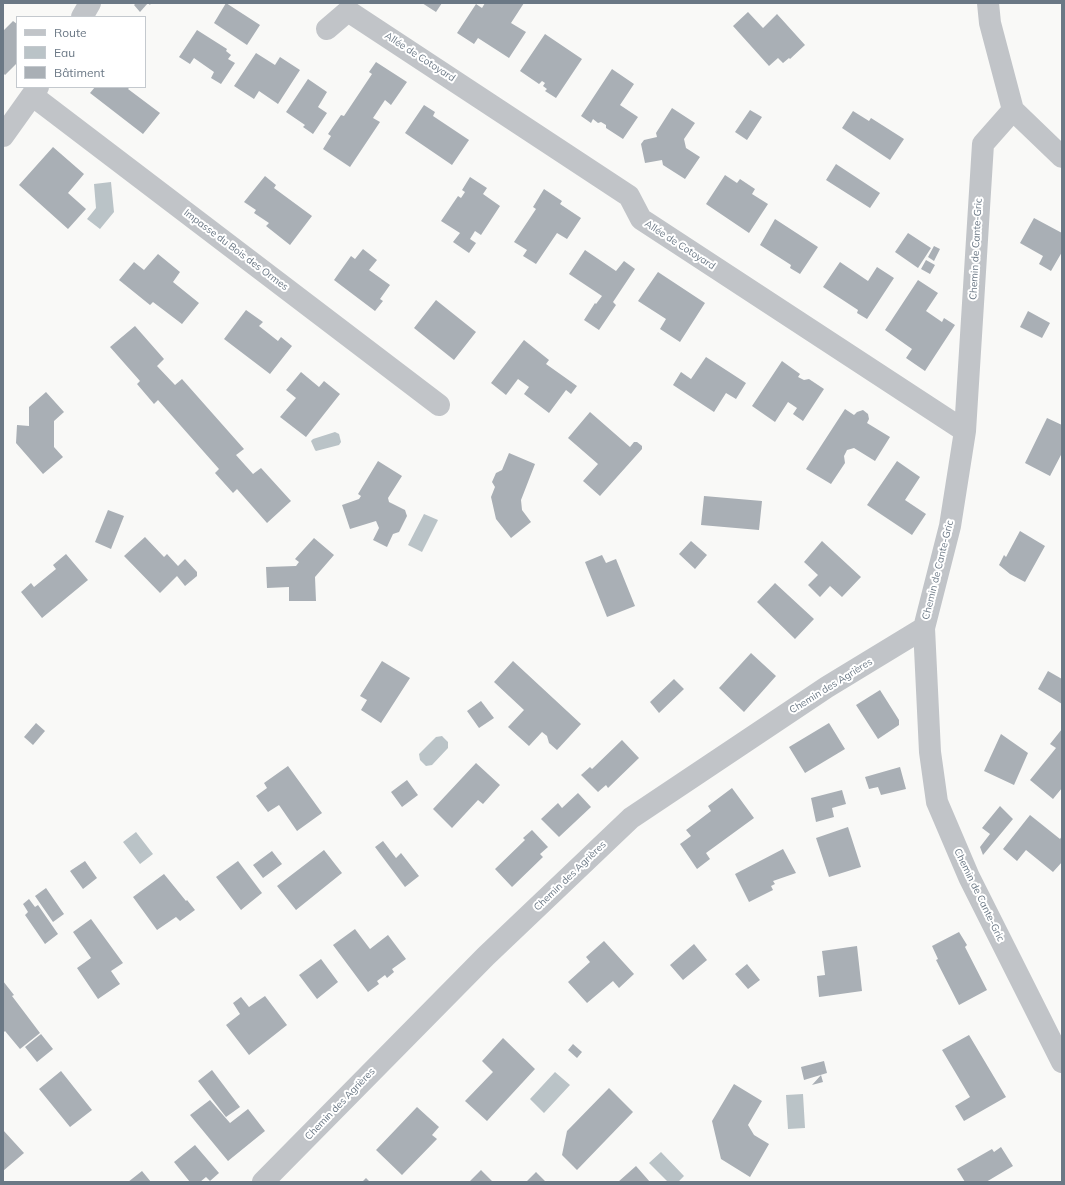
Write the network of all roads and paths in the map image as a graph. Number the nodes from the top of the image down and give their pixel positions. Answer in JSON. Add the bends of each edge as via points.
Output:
{"nodes":[{"id":1,"x":90,"y":3,"type":"edge"},
{"id":2,"x":988,"y":3,"type":"edge"},
{"id":3,"x":83,"y":16,"type":"edge"},
{"id":4,"x":327,"y":30,"type":"dead end"},
{"id":5,"x":36,"y":91,"type":"edge"},
{"id":6,"x":1013,"y":110,"type":"junction"},
{"id":7,"x":3,"y":136,"type":"edge"},
{"id":8,"x":1062,"y":157,"type":"edge"},
{"id":9,"x":438,"y":405,"type":"dead end"},
{"id":10,"x":966,"y":431,"type":"junction"},
{"id":11,"x":924,"y":628,"type":"junction"},
{"id":12,"x":1062,"y":1062,"type":"edge"},
{"id":13,"x":263,"y":1182,"type":"edge"}],
"edges":[{"from":1,"to":3,"type":"street"},
{"from":2,"to":6,"type":"street","via":[[990,23]]},
{"from":4,"to":10,"type":"street","name":"Allée de Cotoyard","via":[[348,11],[630,196],[641,219]]},
{"from":5,"to":7,"type":"street"},
{"from":5,"to":9,"type":"street","name":"Impasse du Bois des Ormes"},
{"from":6,"to":8,"type":"street"},
{"from":6,"to":10,"type":"street","name":"Chemin de Cante-Gric","via":[[982,144]]},
{"from":10,"to":11,"type":"street","name":"Chemin de Cante-Gric","via":[[950,526]]},
{"from":11,"to":12,"type":"street","name":"Chemin de Cante-Gric","via":[[930,752],[937,802],[969,877]]},
{"from":11,"to":13,"type":"street","name":"Chemin des Agrières","via":[[827,687],[630,818],[486,956]]}]}
